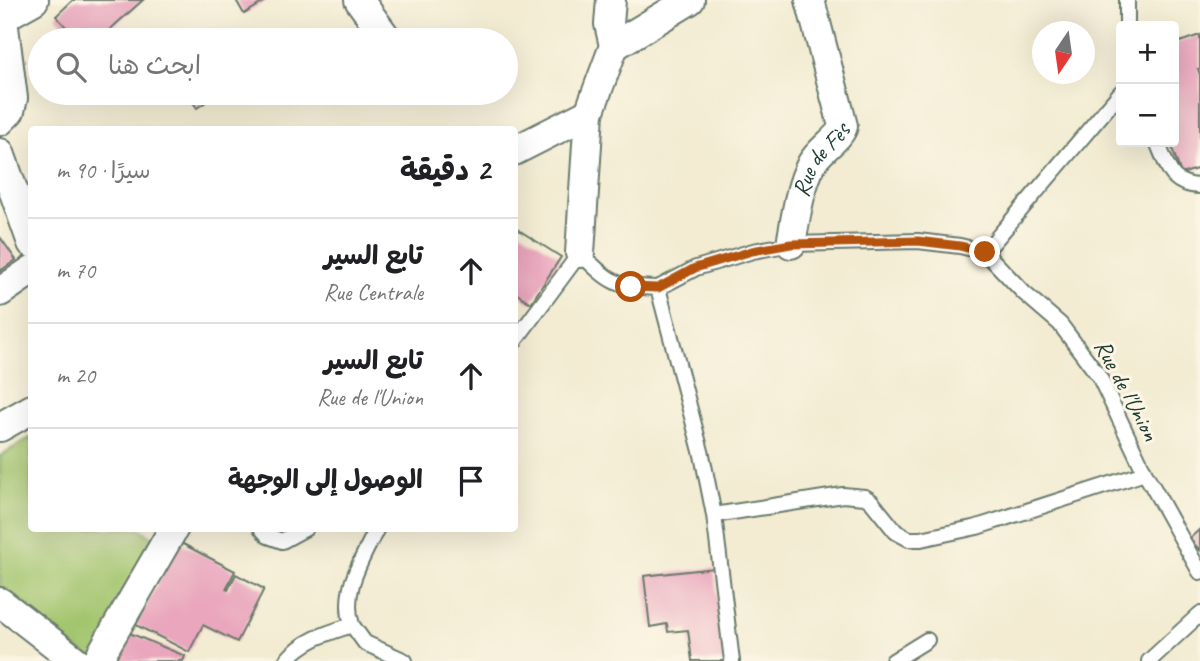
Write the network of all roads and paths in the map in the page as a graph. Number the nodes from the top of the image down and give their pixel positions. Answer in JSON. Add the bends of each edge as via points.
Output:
{"nodes":[{"id":1,"x":34,"y":0,"type":"edge"},
{"id":2,"x":359,"y":0,"type":"edge"},
{"id":3,"x":611,"y":0,"type":"edge"},
{"id":4,"x":691,"y":0,"type":"edge"},
{"id":5,"x":810,"y":0,"type":"edge"},
{"id":6,"x":1127,"y":0,"type":"edge"},
{"id":7,"x":2,"y":13,"type":"edge"},
{"id":8,"x":1127,"y":21,"type":"edge"},
{"id":9,"x":379,"y":28,"type":"edge"},
{"id":10,"x":614,"y":46,"type":"junction"},
{"id":11,"x":1116,"y":98,"type":"edge"},
{"id":12,"x":6,"y":110,"type":"edge"},
{"id":13,"x":589,"y":113,"type":"junction"},
{"id":14,"x":1159,"y":147,"type":"edge"},
{"id":15,"x":518,"y":149,"type":"edge"},
{"id":16,"x":0,"y":153,"type":"edge"},
{"id":17,"x":1200,"y":186,"type":"edge"},
{"id":18,"x":28,"y":232,"type":"edge"},
{"id":19,"x":791,"y":244,"type":"junction"},
{"id":20,"x":985,"y":252,"type":"junction"},
{"id":21,"x":580,"y":253,"type":"junction"},
{"id":22,"x":28,"y":273,"type":"edge"},
{"id":23,"x":658,"y":288,"type":"junction"},
{"id":24,"x":0,"y":292,"type":"edge"},
{"id":25,"x":518,"y":337,"type":"edge"},
{"id":26,"x":28,"y":411,"type":"edge"},
{"id":27,"x":0,"y":427,"type":"edge"},
{"id":28,"x":1145,"y":473,"type":"junction"},
{"id":29,"x":714,"y":516,"type":"junction"},
{"id":30,"x":172,"y":532,"type":"edge"},
{"id":31,"x":264,"y":532,"type":"edge"},
{"id":32,"x":299,"y":532,"type":"edge"},
{"id":33,"x":375,"y":532,"type":"edge"},
{"id":34,"x":1200,"y":572,"type":"edge"},
{"id":35,"x":0,"y":602,"type":"edge"},
{"id":36,"x":1200,"y":614,"type":"edge"},
{"id":37,"x":352,"y":625,"type":"junction"},
{"id":38,"x":927,"y":640,"type":"dead end"},
{"id":39,"x":76,"y":661,"type":"edge"},
{"id":40,"x":97,"y":661,"type":"edge"},
{"id":41,"x":286,"y":661,"type":"edge"},
{"id":42,"x":405,"y":661,"type":"edge"},
{"id":43,"x":732,"y":661,"type":"edge"},
{"id":44,"x":893,"y":661,"type":"edge"},
{"id":45,"x":1149,"y":661,"type":"edge"}],
"edges":[{"from":1,"to":7,"type":"street"},
{"from":2,"to":9,"type":"street"},
{"from":3,"to":10,"type":"street","via":[[609,24]]},
{"from":4,"to":10,"type":"street"},
{"from":5,"to":19,"type":"street","name":"Rue de Fès","via":[[843,126],[811,165]]},
{"from":6,"to":8,"type":"lane"},
{"from":7,"to":12,"type":"street"},
{"from":10,"to":13,"type":"street"},
{"from":11,"to":20,"type":"lane"},
{"from":13,"to":15,"type":"street"},
{"from":13,"to":21,"type":"street"},
{"from":14,"to":17,"type":"lane","via":[[1172,175],[1185,185]]},
{"from":16,"to":18,"type":"street"},
{"from":19,"to":20,"type":"lane","via":[[918,241]]},
{"from":19,"to":23,"type":"lane","via":[[695,268]]},
{"from":20,"to":28,"type":"lane","name":"Rue de l'Union","via":[[1076,343],[1099,376]]},
{"from":21,"to":23,"type":"lane","via":[[606,279]]},
{"from":21,"to":25,"type":"lane"},
{"from":22,"to":24,"type":"street"},
{"from":23,"to":29,"type":"lane"},
{"from":26,"to":27,"type":"street"},
{"from":28,"to":29,"type":"lane","via":[[977,527],[921,539],[896,532],[871,501],[856,495]]},
{"from":28,"to":34,"type":"lane","name":"Rue de l'Union"},
{"from":29,"to":43,"type":"lane"},
{"from":30,"to":40,"type":"street"},
{"from":31,"to":32,"type":"lane","via":[[282,541]]},
{"from":33,"to":37,"type":"lane","via":[[350,585]]},
{"from":35,"to":39,"type":"street"},
{"from":36,"to":45,"type":"lane"},
{"from":37,"to":41,"type":"lane","via":[[313,639]]},
{"from":37,"to":42,"type":"lane","via":[[365,643]]},
{"from":38,"to":44,"type":"lane"}]}
